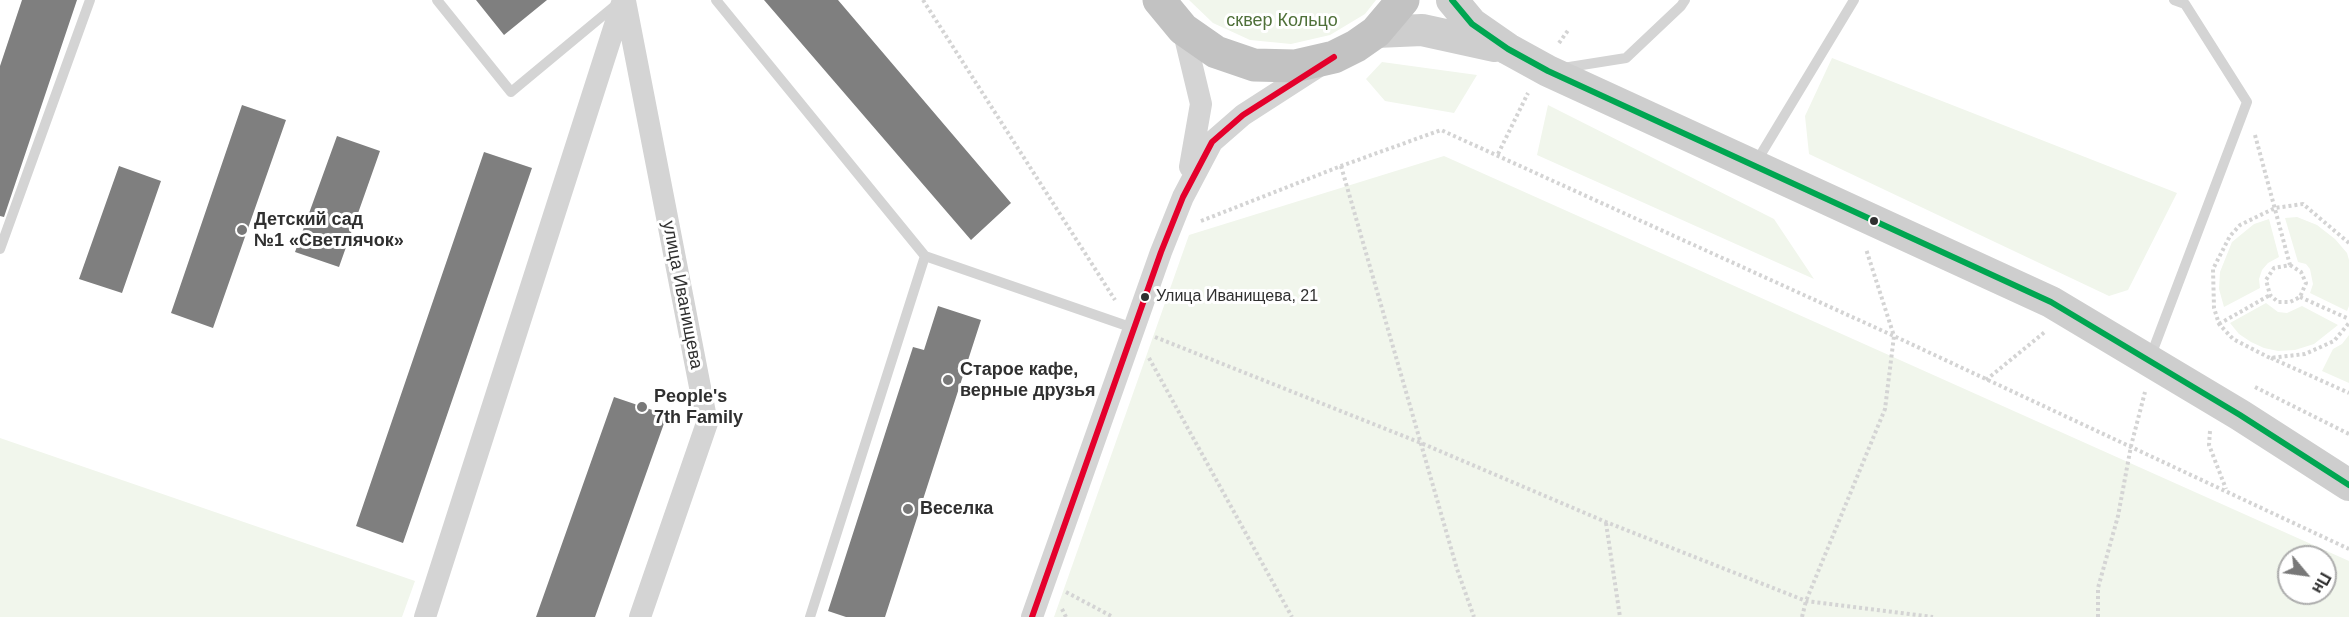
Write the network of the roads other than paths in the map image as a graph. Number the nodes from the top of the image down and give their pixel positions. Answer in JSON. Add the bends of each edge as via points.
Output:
{"nodes":[{"id":1,"x":90,"y":0,"type":"edge"},
{"id":2,"x":437,"y":0,"type":"edge"},
{"id":3,"x":623,"y":0,"type":"edge"},
{"id":4,"x":716,"y":0,"type":"edge"},
{"id":5,"x":1159,"y":0,"type":"edge"},
{"id":6,"x":1403,"y":0,"type":"edge"},
{"id":7,"x":1452,"y":0,"type":"edge"},
{"id":8,"x":1685,"y":0,"type":"edge"},
{"id":9,"x":1854,"y":0,"type":"edge"},
{"id":10,"x":2174,"y":0,"type":"edge"},
{"id":11,"x":1183,"y":29,"type":"junction"},
{"id":12,"x":1376,"y":32,"type":"junction"},
{"id":13,"x":1508,"y":49,"type":"junction"},
{"id":14,"x":1334,"y":57,"type":"junction"},
{"id":15,"x":1548,"y":71,"type":"junction"},
{"id":16,"x":1754,"y":165,"type":"junction"},
{"id":17,"x":1183,"y":197,"type":"junction"},
{"id":18,"x":0,"y":249,"type":"edge"},
{"id":19,"x":925,"y":256,"type":"junction"},
{"id":20,"x":1133,"y":328,"type":"junction"},
{"id":21,"x":2147,"y":375,"type":"junction"},
{"id":22,"x":2349,"y":485,"type":"edge"},
{"id":23,"x":425,"y":617,"type":"edge"},
{"id":24,"x":640,"y":617,"type":"edge"},
{"id":25,"x":810,"y":617,"type":"edge"},
{"id":26,"x":1032,"y":617,"type":"edge"}],
"edges":[{"from":1,"to":18,"type":"lane"},
{"from":2,"to":3,"type":"lane","via":[[511,92]]},
{"from":3,"to":23,"type":"street"},
{"from":3,"to":24,"type":"street","name":"улица Иванищева","via":[[707,423]]},
{"from":4,"to":19,"type":"lane"},
{"from":5,"to":11,"type":"highway"},
{"from":6,"to":12,"type":"highway"},
{"from":7,"to":13,"type":"main road","via":[[1472,24]]},
{"from":8,"to":15,"type":"lane","via":[[1626,58]]},
{"from":9,"to":16,"type":"lane"},
{"from":10,"to":21,"type":"lane","via":[[2185,4],[2247,102]]},
{"from":11,"to":14,"type":"highway","via":[[1216,52],[1254,65],[1295,66]]},
{"from":11,"to":17,"type":"street","via":[[1201,104]]},
{"from":12,"to":13,"type":"main road","via":[[1422,30]]},
{"from":12,"to":14,"type":"highway"},
{"from":13,"to":15,"type":"main road"},
{"from":14,"to":17,"type":"street","via":[[1243,114],[1212,142]]},
{"from":15,"to":16,"type":"main road"},
{"from":16,"to":21,"type":"main road","via":[[2051,302]]},
{"from":17,"to":20,"type":"street"},
{"from":19,"to":20,"type":"lane"},
{"from":19,"to":25,"type":"lane"},
{"from":20,"to":26,"type":"street"},
{"from":21,"to":22,"type":"main road","via":[[2240,415]]}]}
